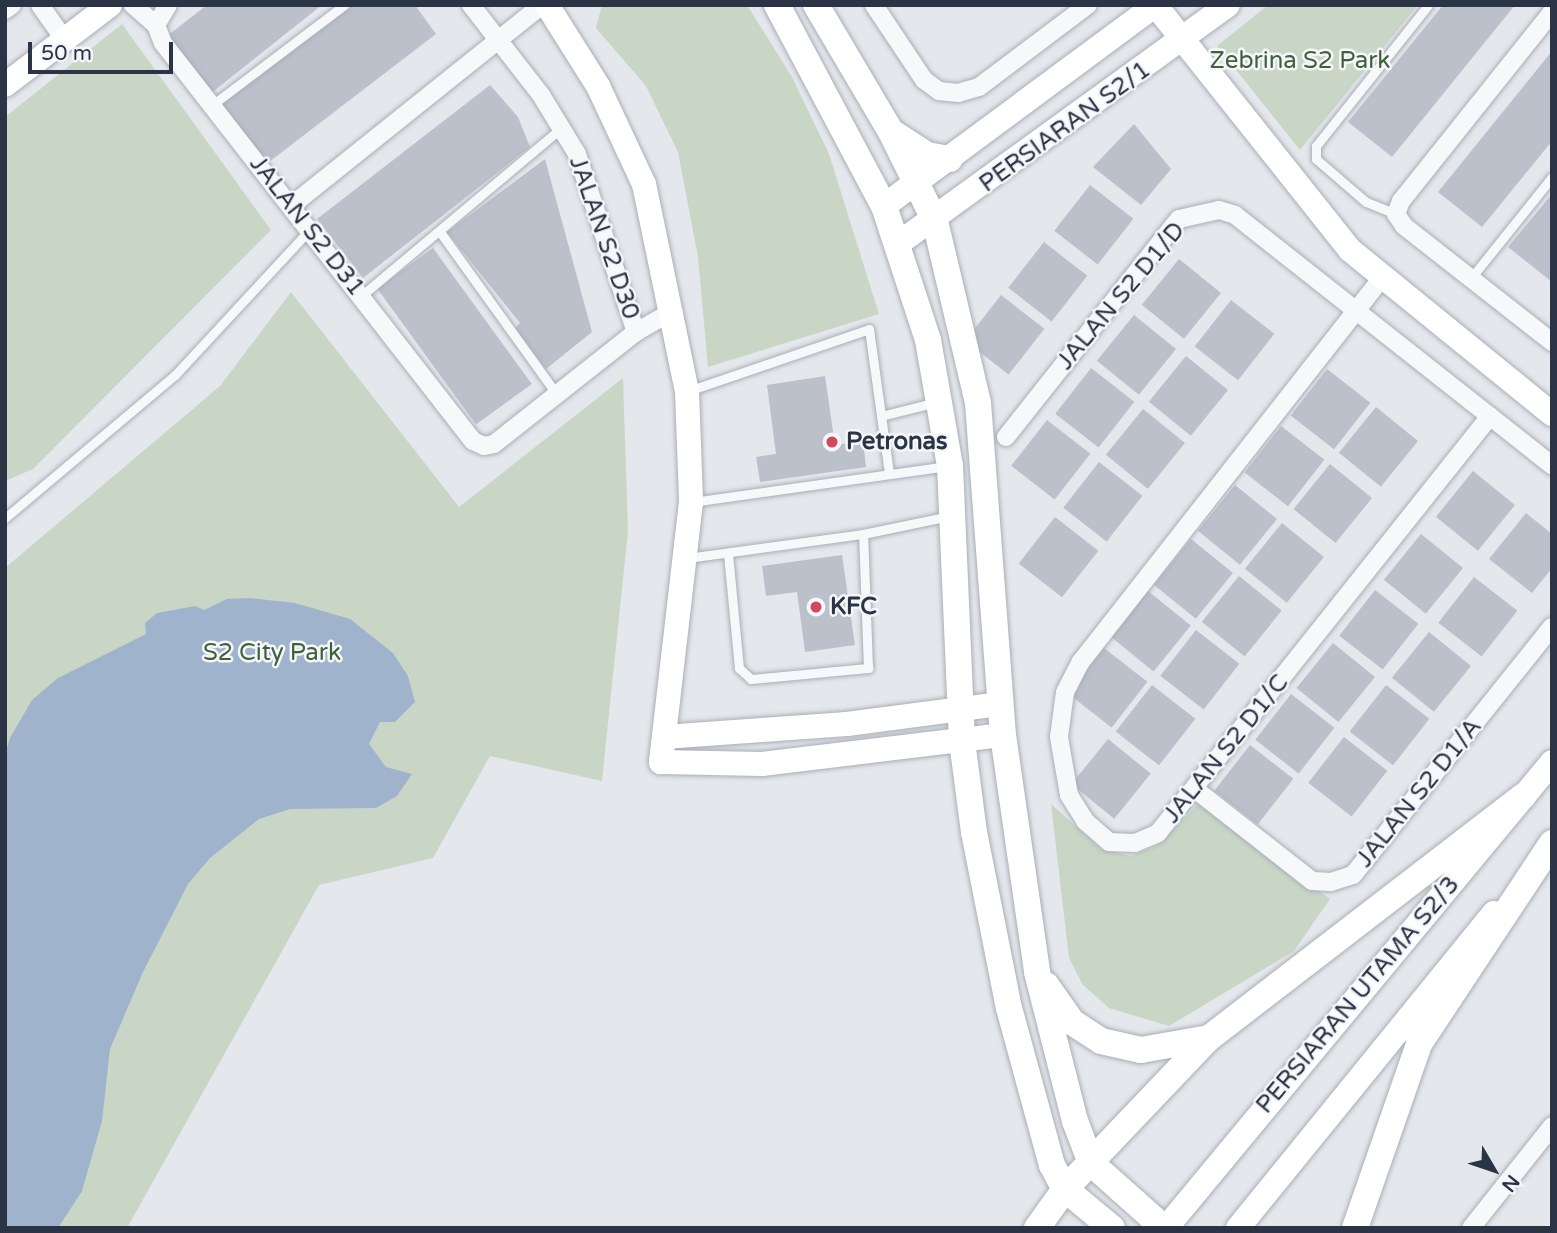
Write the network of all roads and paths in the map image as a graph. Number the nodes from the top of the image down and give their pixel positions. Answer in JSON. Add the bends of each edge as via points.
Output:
{"nodes":[{"id":1,"x":12,"y":5,"type":"edge"},
{"id":2,"x":40,"y":5,"type":"edge"},
{"id":3,"x":110,"y":5,"type":"edge"},
{"id":4,"x":133,"y":5,"type":"edge"},
{"id":5,"x":168,"y":5,"type":"edge"},
{"id":6,"x":344,"y":5,"type":"edge"},
{"id":7,"x":471,"y":5,"type":"edge"},
{"id":8,"x":542,"y":5,"type":"edge"},
{"id":9,"x":547,"y":5,"type":"edge"},
{"id":10,"x":777,"y":5,"type":"edge"},
{"id":11,"x":816,"y":5,"type":"edge"},
{"id":12,"x":874,"y":5,"type":"edge"},
{"id":13,"x":1088,"y":5,"type":"edge"},
{"id":14,"x":1156,"y":5,"type":"edge"},
{"id":15,"x":1228,"y":5,"type":"edge"},
{"id":16,"x":1428,"y":5,"type":"edge"},
{"id":17,"x":5,"y":10,"type":"edge"},
{"id":18,"x":1552,"y":12,"type":"edge"},
{"id":19,"x":156,"y":25,"type":"junction"},
{"id":20,"x":64,"y":38,"type":"junction"},
{"id":21,"x":1183,"y":41,"type":"junction"},
{"id":22,"x":499,"y":42,"type":"junction"},
{"id":23,"x":5,"y":85,"type":"edge"},
{"id":24,"x":212,"y":105,"type":"junction"},
{"id":25,"x":562,"y":126,"type":"junction"},
{"id":26,"x":891,"y":132,"type":"junction"},
{"id":27,"x":950,"y":159,"type":"junction"},
{"id":28,"x":1552,"y":177,"type":"edge"},
{"id":29,"x":917,"y":183,"type":"junction"},
{"id":30,"x":291,"y":206,"type":"junction"},
{"id":31,"x":884,"y":206,"type":"junction"},
{"id":32,"x":1396,"y":214,"type":"junction"},
{"id":33,"x":935,"y":221,"type":"junction"},
{"id":34,"x":310,"y":229,"type":"junction"},
{"id":35,"x":440,"y":232,"type":"junction"},
{"id":36,"x":899,"y":243,"type":"junction"},
{"id":37,"x":1471,"y":278,"type":"junction"},
{"id":38,"x":1381,"y":279,"type":"junction"},
{"id":39,"x":361,"y":296,"type":"junction"},
{"id":40,"x":1356,"y":310,"type":"junction"},
{"id":41,"x":673,"y":311,"type":"junction"},
{"id":42,"x":636,"y":332,"type":"junction"},
{"id":43,"x":1549,"y":335,"type":"edge"},
{"id":44,"x":687,"y":391,"type":"junction"},
{"id":45,"x":557,"y":395,"type":"junction"},
{"id":46,"x":940,"y":401,"type":"junction"},
{"id":47,"x":1552,"y":414,"type":"edge"},
{"id":48,"x":881,"y":416,"type":"junction"},
{"id":49,"x":1490,"y":416,"type":"junction"},
{"id":50,"x":1006,"y":437,"type":"dead end"},
{"id":51,"x":484,"y":446,"type":"joint"},
{"id":52,"x":1552,"y":465,"type":"edge"},
{"id":53,"x":950,"y":466,"type":"junction"},
{"id":54,"x":889,"y":474,"type":"junction"},
{"id":55,"x":691,"y":502,"type":"junction"},
{"id":56,"x":952,"y":516,"type":"junction"},
{"id":57,"x":5,"y":518,"type":"edge"},
{"id":58,"x":863,"y":534,"type":"junction"},
{"id":59,"x":728,"y":554,"type":"junction"},
{"id":60,"x":685,"y":558,"type":"junction"},
{"id":61,"x":1552,"y":627,"type":"edge"},
{"id":62,"x":999,"y":704,"type":"junction"},
{"id":63,"x":961,"y":709,"type":"junction"},
{"id":64,"x":1003,"y":735,"type":"junction"},
{"id":65,"x":664,"y":737,"type":"junction"},
{"id":66,"x":962,"y":741,"type":"junction"},
{"id":67,"x":1552,"y":762,"type":"edge"},
{"id":68,"x":1196,"y":790,"type":"junction"},
{"id":69,"x":1523,"y":796,"type":"junction"},
{"id":70,"x":1552,"y":842,"type":"edge"},
{"id":71,"x":1037,"y":972,"type":"junction"},
{"id":72,"x":1209,"y":1038,"type":"junction"},
{"id":73,"x":1552,"y":1126,"type":"edge"},
{"id":74,"x":1091,"y":1163,"type":"junction"},
{"id":75,"x":1065,"y":1189,"type":"junction"},
{"id":76,"x":1356,"y":1227,"type":"edge"},
{"id":77,"x":1037,"y":1228,"type":"edge"},
{"id":78,"x":1112,"y":1228,"type":"edge"},
{"id":79,"x":1165,"y":1228,"type":"edge"},
{"id":80,"x":1238,"y":1228,"type":"edge"},
{"id":81,"x":1471,"y":1228,"type":"edge"}],
"edges":[{"from":1,"to":17,"type":"street"},
{"from":2,"to":20,"type":"street"},
{"from":3,"to":20,"type":"street"},
{"from":4,"to":19,"type":"street","name":"JALAN S2 D31"},
{"from":5,"to":19,"type":"street"},
{"from":6,"to":24,"type":"lane"},
{"from":7,"to":22,"type":"street","name":"JALAN S2 D30"},
{"from":8,"to":22,"type":"street"},
{"from":9,"to":41,"type":"street","via":[[598,86],[644,184]]},
{"from":10,"to":31,"type":"main road"},
{"from":11,"to":26,"type":"main road"},
{"from":12,"to":13,"type":"street","via":[[924,80],[939,91],[958,93],[979,87]]},
{"from":14,"to":21,"type":"street"},
{"from":14,"to":27,"type":"street","name":"PERSIARAN S2/1"},
{"from":15,"to":21,"type":"street","name":"PERSIARAN S2/1"},
{"from":16,"to":32,"type":"lane","via":[[1316,146],[1316,159],[1366,202]]},
{"from":18,"to":32,"type":"street","via":[[1401,201]]},
{"from":19,"to":24,"type":"street","name":"JALAN S2 D31","via":[[163,43]]},
{"from":20,"to":23,"type":"street"},
{"from":21,"to":33,"type":"street","name":"PERSIARAN S2/1"},
{"from":21,"to":38,"type":"street","via":[[1350,250]]},
{"from":22,"to":25,"type":"street","name":"JALAN S2 D30"},
{"from":22,"to":30,"type":"street"},
{"from":24,"to":30,"type":"street","name":"JALAN S2 D31"},
{"from":25,"to":35,"type":"lane"},
{"from":25,"to":42,"type":"street","name":"JALAN S2 D30","via":[[593,191]]},
{"from":26,"to":27,"type":"main road","via":[[927,155]]},
{"from":26,"to":29,"type":"main road"},
{"from":27,"to":29,"type":"street","name":"PERSIARAN S2/1"},
{"from":28,"to":37,"type":"lane"},
{"from":29,"to":31,"type":"street","name":"PERSIARAN S2/1"},
{"from":29,"to":33,"type":"main road"},
{"from":30,"to":34,"type":"street","name":"JALAN S2 D31"},
{"from":31,"to":36,"type":"main road"},
{"from":32,"to":37,"type":"street"},
{"from":33,"to":36,"type":"street","name":"PERSIARAN S2/1"},
{"from":33,"to":62,"type":"main road","via":[[978,402]]},
{"from":34,"to":39,"type":"street","name":"JALAN S2 D31"},
{"from":34,"to":57,"type":"lane","via":[[175,375]]},
{"from":35,"to":39,"type":"lane"},
{"from":35,"to":45,"type":"lane"},
{"from":36,"to":46,"type":"main road"},
{"from":37,"to":43,"type":"street"},
{"from":38,"to":40,"type":"street","name":"JALAN S2 D1/C"},
{"from":38,"to":47,"type":"street"},
{"from":39,"to":51,"type":"street","name":"JALAN S2 D31","via":[[473,441]]},
{"from":40,"to":49,"type":"street","name":"JALAN S2 D1/D"},
{"from":40,"to":50,"type":"street","name":"JALAN S2 D1/D","via":[[1235,215],[1219,210],[1180,219]]},
{"from":40,"to":68,"type":"street","name":"JALAN S2 D1/C","via":[[1081,661],[1065,692],[1059,737],[1069,795],[1085,821],[1109,842],[1135,843],[1158,833]]},
{"from":41,"to":42,"type":"street","name":"JALAN S2 D30"},
{"from":41,"to":44,"type":"street"},
{"from":42,"to":45,"type":"street","name":"JALAN S2 D30"},
{"from":44,"to":48,"type":"lane","via":[[869,328]]},
{"from":44,"to":55,"type":"street"},
{"from":45,"to":51,"type":"street","name":"JALAN S2 D30"},
{"from":46,"to":48,"type":"lane"},
{"from":46,"to":53,"type":"main road"},
{"from":48,"to":54,"type":"lane"},
{"from":49,"to":52,"type":"street","name":"JALAN S2 D1/D"},
{"from":49,"to":68,"type":"street","name":"JALAN S2 D1/C"},
{"from":53,"to":54,"type":"lane"},
{"from":53,"to":56,"type":"main road"},
{"from":54,"to":55,"type":"lane"},
{"from":55,"to":60,"type":"street"},
{"from":56,"to":58,"type":"lane"},
{"from":56,"to":63,"type":"main road"},
{"from":58,"to":59,"type":"lane"},
{"from":58,"to":59,"type":"lane","via":[[869,668],[751,679],[739,668]]},
{"from":59,"to":60,"type":"lane"},
{"from":60,"to":65,"type":"street"},
{"from":61,"to":68,"type":"street","name":"JALAN S2 D1/A","via":[[1353,875],[1331,882],[1312,881]]},
{"from":62,"to":63,"type":"street"},
{"from":62,"to":64,"type":"main road"},
{"from":63,"to":65,"type":"street","via":[[846,724]]},
{"from":63,"to":66,"type":"main road"},
{"from":64,"to":66,"type":"street"},
{"from":64,"to":71,"type":"main road"},
{"from":65,"to":66,"type":"street","via":[[661,762],[762,764]]},
{"from":66,"to":75,"type":"main road","via":[[974,832],[1009,1008],[1040,1125]]},
{"from":67,"to":69,"type":"street","name":"PERSIARAN UTAMA S2/3"},
{"from":69,"to":72,"type":"main road"},
{"from":69,"to":79,"type":"street","name":"PERSIARAN UTAMA S2/3"},
{"from":70,"to":76,"type":"main road","via":[[1419,1044]]},
{"from":70,"to":80,"type":"street","name":"PERSIARAN UTAMA S2/3"},
{"from":71,"to":72,"type":"main road","via":[[1072,1022],[1101,1041],[1141,1050]]},
{"from":71,"to":74,"type":"main road","via":[[1075,1121]]},
{"from":72,"to":74,"type":"main road"},
{"from":73,"to":81,"type":"street"},
{"from":74,"to":75,"type":"main road"},
{"from":74,"to":79,"type":"main road"},
{"from":75,"to":77,"type":"main road"},
{"from":75,"to":78,"type":"main road"}]}
